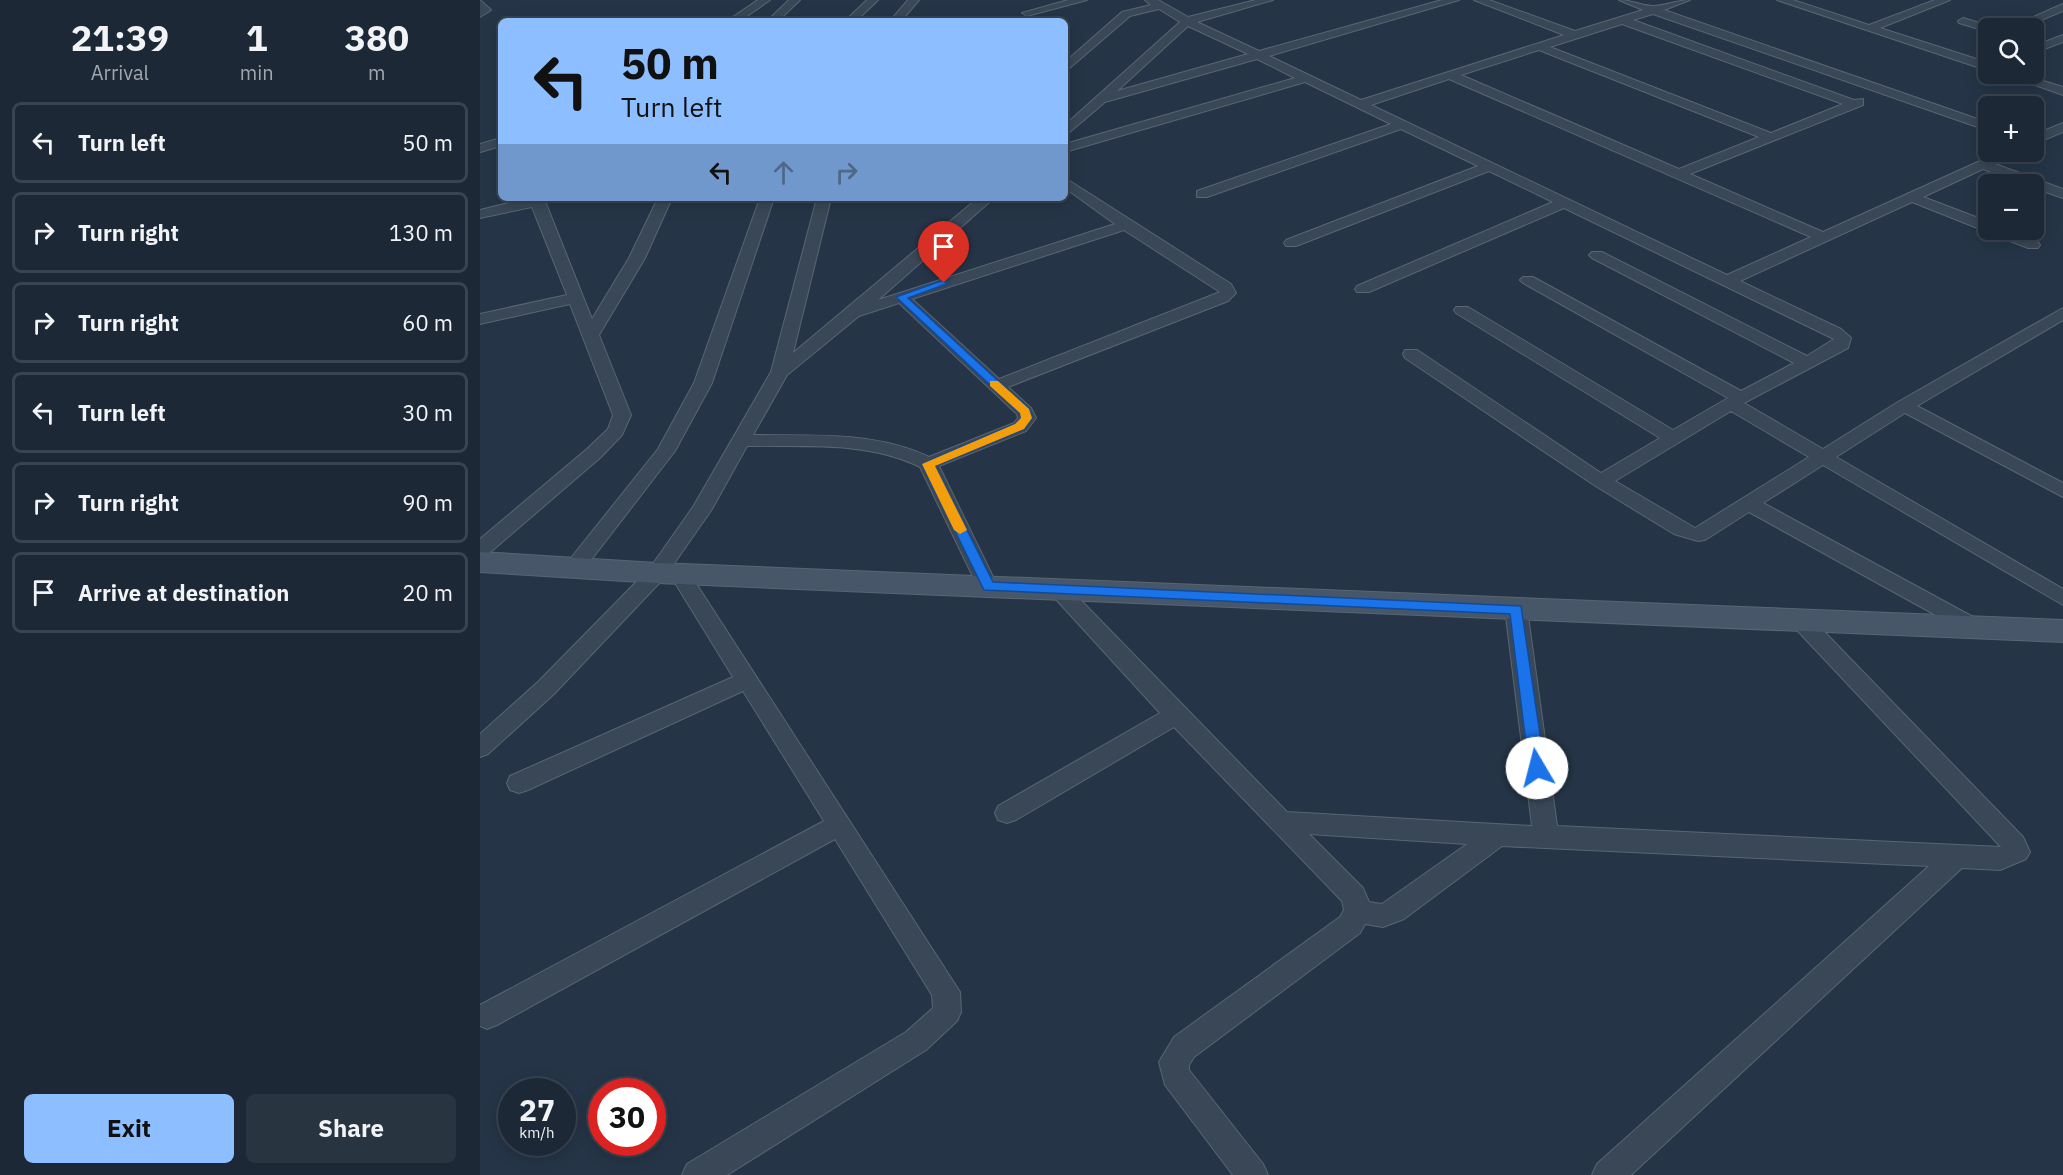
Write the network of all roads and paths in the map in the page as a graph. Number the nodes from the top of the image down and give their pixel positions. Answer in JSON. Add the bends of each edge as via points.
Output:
{"nodes":[{"id":1,"x":765,"y":0,"type":"edge"},
{"id":2,"x":795,"y":0,"type":"edge"},
{"id":3,"x":873,"y":0,"type":"edge"},
{"id":4,"x":914,"y":0,"type":"edge"},
{"id":5,"x":1082,"y":0,"type":"edge"},
{"id":6,"x":1268,"y":0,"type":"edge"},
{"id":7,"x":1455,"y":0,"type":"edge"},
{"id":8,"x":1479,"y":0,"type":"edge"},
{"id":9,"x":1624,"y":0,"type":"edge"},
{"id":10,"x":1685,"y":0,"type":"edge"},
{"id":11,"x":1782,"y":0,"type":"edge"},
{"id":12,"x":1945,"y":0,"type":"edge"},
{"id":13,"x":480,"y":3,"type":"edge"},
{"id":14,"x":1155,"y":3,"type":"edge"},
{"id":15,"x":2063,"y":7,"type":"edge"},
{"id":16,"x":1653,"y":10,"type":"junction"},
{"id":17,"x":1028,"y":13,"type":"dead end"},
{"id":18,"x":480,"y":14,"type":"edge"},
{"id":19,"x":737,"y":18,"type":"edge"},
{"id":20,"x":775,"y":18,"type":"edge"},
{"id":21,"x":853,"y":18,"type":"edge"},
{"id":22,"x":898,"y":18,"type":"edge"},
{"id":23,"x":2037,"y":18,"type":"edge"},
{"id":24,"x":1623,"y":20,"type":"junction"},
{"id":25,"x":1187,"y":21,"type":"junction"},
{"id":26,"x":1963,"y":21,"type":"dead end"},
{"id":27,"x":1978,"y":26,"type":"edge"},
{"id":28,"x":1870,"y":28,"type":"junction"},
{"id":29,"x":1575,"y":35,"type":"junction"},
{"id":30,"x":2063,"y":38,"type":"edge"},
{"id":31,"x":2044,"y":44,"type":"edge"},
{"id":32,"x":1540,"y":46,"type":"junction"},
{"id":33,"x":1258,"y":55,"type":"junction"},
{"id":34,"x":1978,"y":63,"type":"edge"},
{"id":35,"x":1068,"y":65,"type":"edge"},
{"id":36,"x":1450,"y":75,"type":"junction"},
{"id":37,"x":1306,"y":78,"type":"junction"},
{"id":38,"x":2041,"y":84,"type":"edge"},
{"id":39,"x":1884,"y":90,"type":"junction"},
{"id":40,"x":2063,"y":91,"type":"edge"},
{"id":41,"x":1102,"y":99,"type":"junction"},
{"id":42,"x":1360,"y":104,"type":"junction"},
{"id":43,"x":1854,"y":104,"type":"junction"},
{"id":44,"x":1978,"y":123,"type":"edge"},
{"id":45,"x":1403,"y":124,"type":"junction"},
{"id":46,"x":2063,"y":127,"type":"edge"},
{"id":47,"x":1068,"y":129,"type":"edge"},
{"id":48,"x":2044,"y":136,"type":"edge"},
{"id":49,"x":1773,"y":138,"type":"junction"},
{"id":50,"x":2044,"y":139,"type":"edge"},
{"id":51,"x":2063,"y":141,"type":"edge"},
{"id":52,"x":498,"y":143,"type":"edge"},
{"id":53,"x":1068,"y":147,"type":"edge"},
{"id":54,"x":480,"y":148,"type":"edge"},
{"id":55,"x":1987,"y":162,"type":"edge"},
{"id":56,"x":1982,"y":164,"type":"junction"},
{"id":57,"x":1491,"y":166,"type":"junction"},
{"id":58,"x":1679,"y":174,"type":"junction"},
{"id":59,"x":1068,"y":184,"type":"edge"},
{"id":60,"x":1202,"y":194,"type":"dead end"},
{"id":61,"x":2063,"y":194,"type":"edge"},
{"id":62,"x":1911,"y":197,"type":"junction"},
{"id":63,"x":533,"y":201,"type":"edge"},
{"id":64,"x":537,"y":201,"type":"edge"},
{"id":65,"x":663,"y":201,"type":"edge"},
{"id":66,"x":766,"y":201,"type":"edge"},
{"id":67,"x":823,"y":201,"type":"edge"},
{"id":68,"x":984,"y":201,"type":"edge"},
{"id":69,"x":1566,"y":202,"type":"junction"},
{"id":70,"x":480,"y":214,"type":"edge"},
{"id":71,"x":1978,"y":224,"type":"edge"},
{"id":72,"x":1126,"y":225,"type":"junction"},
{"id":73,"x":1823,"y":237,"type":"junction"},
{"id":74,"x":2020,"y":240,"type":"edge"},
{"id":75,"x":1291,"y":243,"type":"dead end"},
{"id":76,"x":2033,"y":245,"type":"dead end"},
{"id":77,"x":1597,"y":255,"type":"dead end"},
{"id":78,"x":1528,"y":280,"type":"dead end"},
{"id":79,"x":1727,"y":281,"type":"junction"},
{"id":80,"x":1363,"y":289,"type":"dead end"},
{"id":81,"x":901,"y":297,"type":"junction"},
{"id":82,"x":577,"y":298,"type":"junction"},
{"id":83,"x":1461,"y":310,"type":"dead end"},
{"id":84,"x":853,"y":313,"type":"junction"},
{"id":85,"x":2063,"y":313,"type":"edge"},
{"id":86,"x":480,"y":319,"type":"edge"},
{"id":87,"x":591,"y":334,"type":"junction"},
{"id":88,"x":1411,"y":354,"type":"dead end"},
{"id":89,"x":1807,"y":363,"type":"junction"},
{"id":90,"x":780,"y":372,"type":"junction"},
{"id":91,"x":996,"y":386,"type":"junction"},
{"id":92,"x":1736,"y":400,"type":"junction"},
{"id":93,"x":1904,"y":406,"type":"junction"},
{"id":94,"x":1672,"y":437,"type":"junction"},
{"id":95,"x":741,"y":440,"type":"junction"},
{"id":96,"x":1822,"y":457,"type":"junction"},
{"id":97,"x":928,"y":464,"type":"junction"},
{"id":98,"x":1601,"y":481,"type":"junction"},
{"id":99,"x":2063,"y":490,"type":"edge"},
{"id":100,"x":1750,"y":504,"type":"junction"},
{"id":101,"x":480,"y":550,"type":"edge"},
{"id":102,"x":480,"y":562,"type":"edge"},
{"id":103,"x":596,"y":569,"type":"junction"},
{"id":104,"x":668,"y":573,"type":"junction"},
{"id":105,"x":988,"y":587,"type":"junction"},
{"id":106,"x":1059,"y":590,"type":"junction"},
{"id":107,"x":2063,"y":598,"type":"edge"},
{"id":108,"x":1516,"y":609,"type":"junction"},
{"id":109,"x":1802,"y":622,"type":"junction"},
{"id":110,"x":1977,"y":629,"type":"junction"},
{"id":111,"x":2063,"y":631,"type":"edge"},
{"id":112,"x":747,"y":680,"type":"junction"},
{"id":113,"x":1176,"y":715,"type":"junction"},
{"id":114,"x":480,"y":748,"type":"edge"},
{"id":115,"x":519,"y":783,"type":"dead end"},
{"id":116,"x":1006,"y":813,"type":"dead end"},
{"id":117,"x":1283,"y":822,"type":"junction"},
{"id":118,"x":839,"y":825,"type":"junction"},
{"id":119,"x":1497,"y":836,"type":"junction"},
{"id":120,"x":1546,"y":836,"type":"junction"},
{"id":121,"x":1957,"y":857,"type":"junction"},
{"id":122,"x":1358,"y":910,"type":"junction"},
{"id":123,"x":487,"y":1016,"type":"dead end"},
{"id":124,"x":698,"y":1175,"type":"edge"},
{"id":125,"x":1252,"y":1175,"type":"edge"},
{"id":126,"x":1608,"y":1175,"type":"edge"}],
"edges":[{"from":1,"to":19,"type":"street"},
{"from":2,"to":20,"type":"street"},
{"from":3,"to":21,"type":"street"},
{"from":4,"to":22,"type":"street"},
{"from":5,"to":17,"type":"street"},
{"from":6,"to":25,"type":"street"},
{"from":7,"to":33,"type":"street"},
{"from":8,"to":29,"type":"street"},
{"from":9,"to":16,"type":"street"},
{"from":10,"to":16,"type":"street"},
{"from":11,"to":28,"type":"street"},
{"from":12,"to":28,"type":"street"},
{"from":13,"to":18,"type":"street","via":[[486,10]]},
{"from":14,"to":25,"type":"street"},
{"from":14,"to":35,"type":"street","via":[[1126,14]]},
{"from":15,"to":23,"type":"street"},
{"from":16,"to":24,"type":"street"},
{"from":16,"to":39,"type":"street"},
{"from":24,"to":29,"type":"street"},
{"from":24,"to":43,"type":"street"},
{"from":25,"to":33,"type":"street"},
{"from":25,"to":41,"type":"street"},
{"from":26,"to":27,"type":"street"},
{"from":28,"to":34,"type":"street"},
{"from":29,"to":32,"type":"street"},
{"from":30,"to":31,"type":"street"},
{"from":32,"to":36,"type":"street"},
{"from":32,"to":49,"type":"street"},
{"from":33,"to":37,"type":"street"},
{"from":33,"to":41,"type":"street"},
{"from":36,"to":42,"type":"street"},
{"from":36,"to":58,"type":"street"},
{"from":37,"to":42,"type":"street"},
{"from":37,"to":53,"type":"street"},
{"from":38,"to":40,"type":"street"},
{"from":39,"to":43,"type":"street"},
{"from":39,"to":44,"type":"street"},
{"from":41,"to":47,"type":"street"},
{"from":42,"to":45,"type":"street"},
{"from":43,"to":49,"type":"street"},
{"from":45,"to":57,"type":"street"},
{"from":45,"to":60,"type":"street"},
{"from":46,"to":48,"type":"street"},
{"from":49,"to":58,"type":"street"},
{"from":50,"to":51,"type":"street"},
{"from":52,"to":54,"type":"street"},
{"from":55,"to":56,"type":"street"},
{"from":56,"to":61,"type":"street"},
{"from":56,"to":62,"type":"street"},
{"from":57,"to":69,"type":"street"},
{"from":57,"to":75,"type":"street"},
{"from":58,"to":73,"type":"street"},
{"from":59,"to":72,"type":"street"},
{"from":62,"to":71,"type":"street"},
{"from":62,"to":73,"type":"street"},
{"from":63,"to":70,"type":"street"},
{"from":64,"to":82,"type":"street"},
{"from":65,"to":87,"type":"street","via":[[637,258]]},
{"from":66,"to":103,"type":"street","via":[[703,383]]},
{"from":67,"to":90,"type":"street"},
{"from":68,"to":84,"type":"street"},
{"from":69,"to":79,"type":"street"},
{"from":69,"to":80,"type":"street"},
{"from":72,"to":81,"type":"street"},
{"from":72,"to":91,"type":"street","via":[[1228,293]]},
{"from":73,"to":79,"type":"street"},
{"from":74,"to":76,"type":"street"},
{"from":77,"to":89,"type":"street"},
{"from":78,"to":92,"type":"street"},
{"from":79,"to":89,"type":"street","via":[[1843,338],[1842,344]]},
{"from":81,"to":84,"type":"street"},
{"from":81,"to":91,"type":"street"},
{"from":82,"to":86,"type":"street"},
{"from":82,"to":87,"type":"street"},
{"from":83,"to":94,"type":"street"},
{"from":84,"to":90,"type":"street"},
{"from":85,"to":93,"type":"street"},
{"from":87,"to":101,"type":"street","via":[[622,415],[616,431]]},
{"from":88,"to":98,"type":"street"},
{"from":89,"to":92,"type":"street"},
{"from":90,"to":95,"type":"street"},
{"from":91,"to":97,"type":"street","via":[[1025,412],[1027,418],[1020,427]]},
{"from":92,"to":94,"type":"street"},
{"from":92,"to":96,"type":"street"},
{"from":93,"to":96,"type":"street"},
{"from":93,"to":99,"type":"street"},
{"from":94,"to":98,"type":"street"},
{"from":95,"to":97,"type":"street","via":[[889,448]]},
{"from":95,"to":104,"type":"street"},
{"from":96,"to":100,"type":"street"},
{"from":96,"to":107,"type":"street"},
{"from":97,"to":105,"type":"street"},
{"from":98,"to":100,"type":"street","via":[[1681,530],[1698,535]]},
{"from":100,"to":110,"type":"street"},
{"from":102,"to":103,"type":"street"},
{"from":103,"to":104,"type":"street"},
{"from":104,"to":105,"type":"street"},
{"from":104,"to":112,"type":"street"},
{"from":104,"to":114,"type":"street"},
{"from":105,"to":106,"type":"street"},
{"from":106,"to":108,"type":"street"},
{"from":106,"to":113,"type":"street"},
{"from":108,"to":109,"type":"street"},
{"from":108,"to":120,"type":"street"},
{"from":109,"to":110,"type":"street"},
{"from":109,"to":121,"type":"street","via":[[2014,844],[2017,852],[2000,859]]},
{"from":110,"to":111,"type":"street"},
{"from":112,"to":115,"type":"street"},
{"from":112,"to":118,"type":"street"},
{"from":113,"to":116,"type":"street"},
{"from":113,"to":117,"type":"street"},
{"from":117,"to":119,"type":"street"},
{"from":117,"to":122,"type":"street","via":[[1354,896]]},
{"from":118,"to":123,"type":"street"},
{"from":118,"to":124,"type":"street","via":[[946,992],[947,1012],[916,1041]]},
{"from":119,"to":120,"type":"street"},
{"from":119,"to":122,"type":"street","via":[[1395,911],[1383,916]]},
{"from":120,"to":121,"type":"street"},
{"from":121,"to":126,"type":"street"},
{"from":122,"to":125,"type":"street","via":[[1350,925],[1184,1047],[1174,1062],[1175,1076]]}]}
